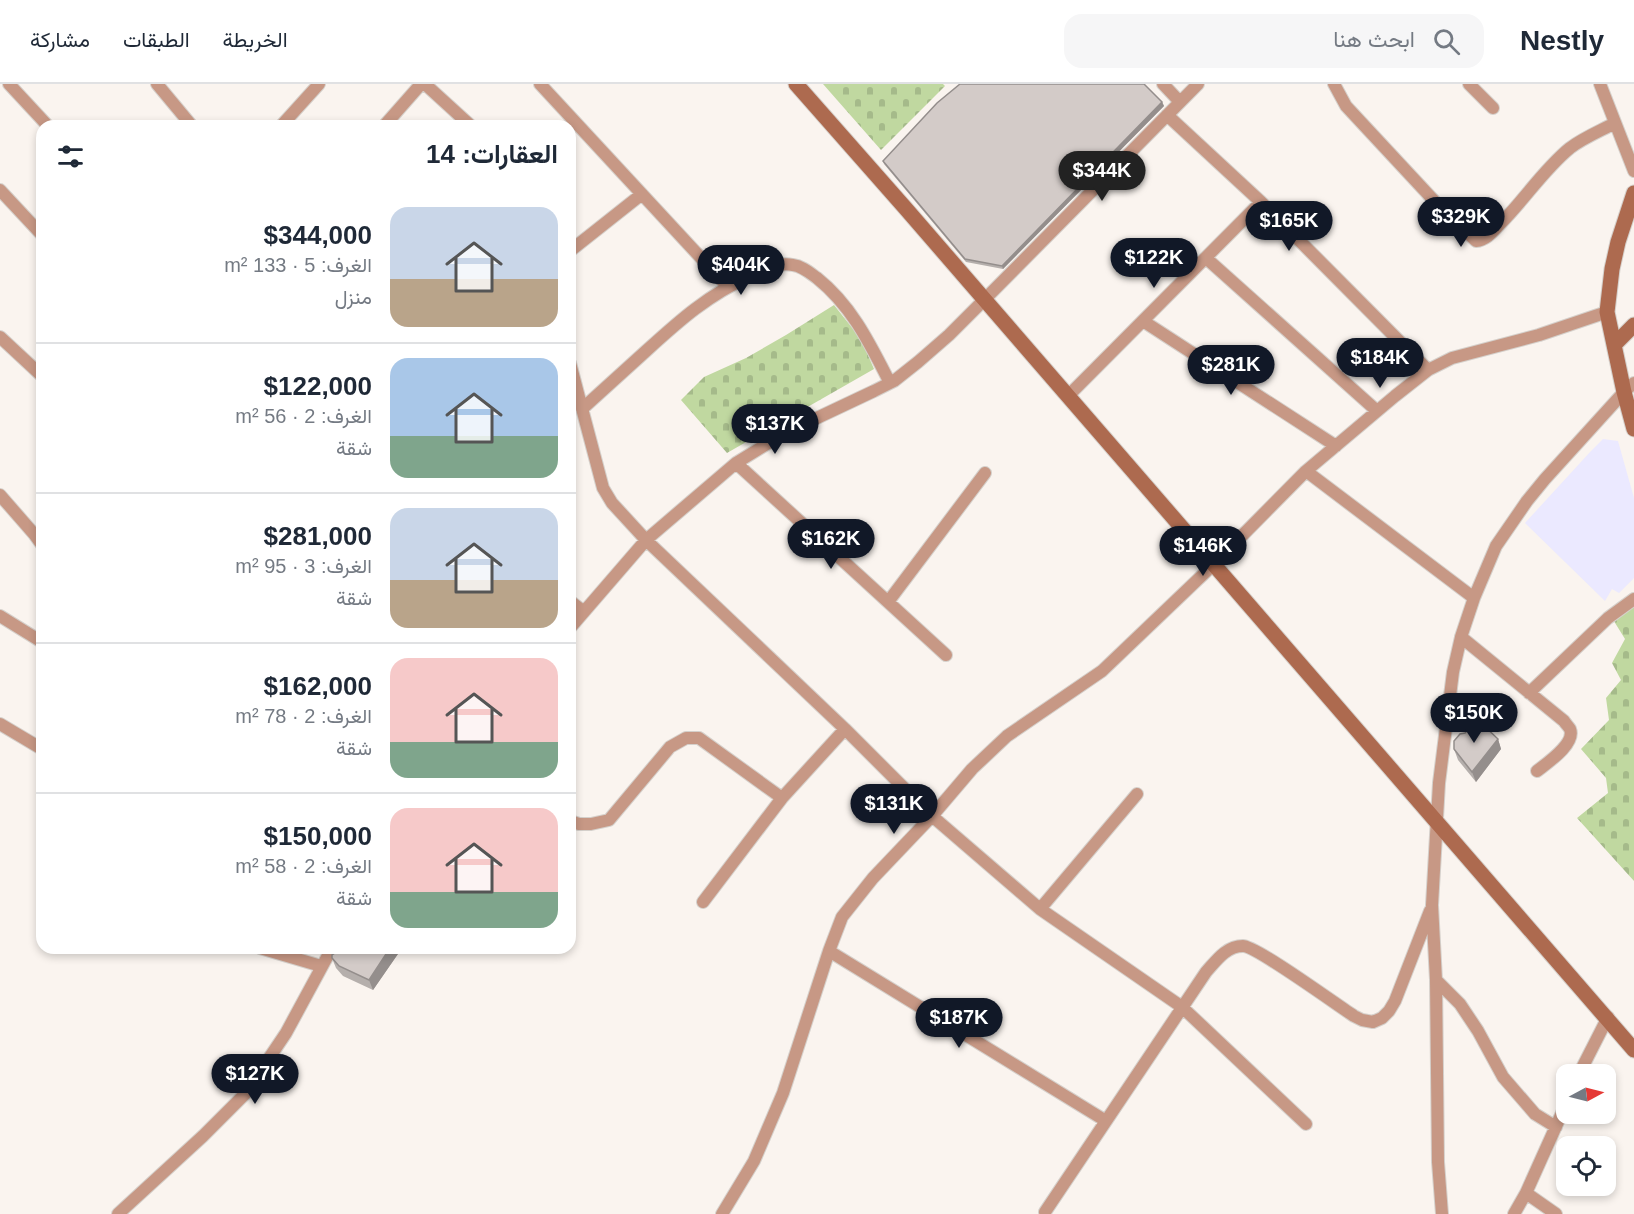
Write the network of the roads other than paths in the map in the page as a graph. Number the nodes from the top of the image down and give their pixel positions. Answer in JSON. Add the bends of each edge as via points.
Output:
{"nodes":[{"id":1,"x":9,"y":84,"type":"edge"},
{"id":2,"x":157,"y":84,"type":"edge"},
{"id":3,"x":320,"y":84,"type":"edge"},
{"id":4,"x":423,"y":84,"type":"edge"},
{"id":5,"x":540,"y":84,"type":"edge"},
{"id":6,"x":1163,"y":84,"type":"edge"},
{"id":7,"x":1198,"y":84,"type":"edge"},
{"id":8,"x":1334,"y":84,"type":"edge"},
{"id":9,"x":1468,"y":84,"type":"edge"},
{"id":10,"x":1600,"y":84,"type":"edge"},
{"id":11,"x":800,"y":85,"type":"edge"},
{"id":12,"x":1180,"y":102,"type":"junction"},
{"id":13,"x":1493,"y":108,"type":"dead end"},
{"id":14,"x":1167,"y":115,"type":"junction"},
{"id":15,"x":42,"y":120,"type":"edge"},
{"id":16,"x":187,"y":120,"type":"edge"},
{"id":17,"x":287,"y":120,"type":"edge"},
{"id":18,"x":390,"y":120,"type":"edge"},
{"id":19,"x":464,"y":120,"type":"edge"},
{"id":20,"x":573,"y":120,"type":"edge"},
{"id":21,"x":576,"y":123,"type":"edge"},
{"id":22,"x":1615,"y":123,"type":"junction"},
{"id":23,"x":1634,"y":171,"type":"edge"},
{"id":24,"x":0,"y":190,"type":"edge"},
{"id":25,"x":1634,"y":193,"type":"edge"},
{"id":26,"x":642,"y":194,"type":"junction"},
{"id":27,"x":1261,"y":202,"type":"junction"},
{"id":28,"x":36,"y":229,"type":"edge"},
{"id":29,"x":576,"y":246,"type":"edge"},
{"id":30,"x":1206,"y":258,"type":"junction"},
{"id":31,"x":727,"y":286,"type":"junction"},
{"id":32,"x":985,"y":299,"type":"junction"},
{"id":33,"x":1607,"y":312,"type":"junction"},
{"id":34,"x":1143,"y":321,"type":"junction"},
{"id":35,"x":1634,"y":325,"type":"edge"},
{"id":36,"x":0,"y":337,"type":"edge"},
{"id":37,"x":1614,"y":345,"type":"junction"},
{"id":38,"x":36,"y":370,"type":"edge"},
{"id":39,"x":1428,"y":370,"type":"junction"},
{"id":40,"x":890,"y":383,"type":"junction"},
{"id":41,"x":576,"y":386,"type":"edge"},
{"id":42,"x":1629,"y":388,"type":"edge"},
{"id":43,"x":1068,"y":396,"type":"junction"},
{"id":44,"x":582,"y":409,"type":"junction"},
{"id":45,"x":1377,"y":411,"type":"junction"},
{"id":46,"x":1634,"y":429,"type":"edge"},
{"id":47,"x":1336,"y":446,"type":"junction"},
{"id":48,"x":736,"y":463,"type":"junction"},
{"id":49,"x":1306,"y":471,"type":"junction"},
{"id":50,"x":985,"y":473,"type":"dead end"},
{"id":51,"x":0,"y":495,"type":"edge"},
{"id":52,"x":36,"y":531,"type":"edge"},
{"id":53,"x":646,"y":540,"type":"junction"},
{"id":54,"x":1213,"y":565,"type":"junction"},
{"id":55,"x":1474,"y":598,"type":"junction"},
{"id":56,"x":1634,"y":599,"type":"edge"},
{"id":57,"x":888,"y":602,"type":"junction"},
{"id":58,"x":576,"y":605,"type":"edge"},
{"id":59,"x":584,"y":612,"type":"junction"},
{"id":60,"x":0,"y":616,"type":"edge"},
{"id":61,"x":576,"y":621,"type":"edge"},
{"id":62,"x":1461,"y":637,"type":"junction"},
{"id":63,"x":36,"y":638,"type":"edge"},
{"id":64,"x":946,"y":656,"type":"dead end"},
{"id":65,"x":1528,"y":693,"type":"junction"},
{"id":66,"x":0,"y":724,"type":"edge"},
{"id":67,"x":845,"y":729,"type":"junction"},
{"id":68,"x":36,"y":745,"type":"edge"},
{"id":69,"x":1537,"y":771,"type":"dead end"},
{"id":70,"x":1137,"y":794,"type":"dead end"},
{"id":71,"x":782,"y":798,"type":"junction"},
{"id":72,"x":932,"y":816,"type":"junction"},
{"id":73,"x":1436,"y":821,"type":"junction"},
{"id":74,"x":576,"y":823,"type":"edge"},
{"id":75,"x":703,"y":902,"type":"dead end"},
{"id":76,"x":1432,"y":905,"type":"junction"},
{"id":77,"x":1040,"y":909,"type":"junction"},
{"id":78,"x":829,"y":951,"type":"junction"},
{"id":79,"x":280,"y":954,"type":"edge"},
{"id":80,"x":328,"y":954,"type":"edge"},
{"id":81,"x":321,"y":966,"type":"junction"},
{"id":82,"x":1436,"y":980,"type":"junction"},
{"id":83,"x":1182,"y":1007,"type":"junction"},
{"id":84,"x":1608,"y":1017,"type":"junction"},
{"id":85,"x":1634,"y":1050,"type":"edge"},
{"id":86,"x":1584,"y":1064,"type":"edge"},
{"id":87,"x":1106,"y":1121,"type":"junction"},
{"id":88,"x":1306,"y":1124,"type":"dead end"},
{"id":89,"x":1557,"y":1124,"type":"edge"},
{"id":90,"x":1556,"y":1127,"type":"junction"},
{"id":91,"x":1526,"y":1193,"type":"junction"},
{"id":92,"x":1045,"y":1212,"type":"dead end"},
{"id":93,"x":118,"y":1214,"type":"edge"},
{"id":94,"x":722,"y":1214,"type":"edge"},
{"id":95,"x":1442,"y":1214,"type":"edge"},
{"id":96,"x":1514,"y":1214,"type":"edge"},
{"id":97,"x":1556,"y":1214,"type":"edge"}],
"edges":[{"from":1,"to":15,"type":"street"},
{"from":2,"to":16,"type":"street"},
{"from":3,"to":17,"type":"street"},
{"from":4,"to":18,"type":"street"},
{"from":4,"to":19,"type":"street"},
{"from":5,"to":20,"type":"street"},
{"from":6,"to":12,"type":"street"},
{"from":7,"to":12,"type":"street"},
{"from":8,"to":22,"type":"street","via":[[1346,106],[1439,206],[1479,242],[1571,147]]},
{"from":9,"to":13,"type":"street"},
{"from":10,"to":22,"type":"street"},
{"from":11,"to":32,"type":"main road"},
{"from":12,"to":14,"type":"street"},
{"from":14,"to":27,"type":"street"},
{"from":14,"to":32,"type":"street"},
{"from":21,"to":26,"type":"street"},
{"from":22,"to":23,"type":"street"},
{"from":24,"to":28,"type":"street"},
{"from":25,"to":33,"type":"main road","via":[[1618,242]]},
{"from":26,"to":29,"type":"street"},
{"from":26,"to":31,"type":"street"},
{"from":27,"to":30,"type":"street"},
{"from":27,"to":39,"type":"street"},
{"from":30,"to":34,"type":"street"},
{"from":30,"to":45,"type":"street"},
{"from":31,"to":40,"type":"street","via":[[781,264],[808,271],[855,319]]},
{"from":31,"to":44,"type":"street","via":[[678,322]]},
{"from":32,"to":40,"type":"street","via":[[949,336]]},
{"from":32,"to":43,"type":"main road"},
{"from":33,"to":37,"type":"main road"},
{"from":33,"to":39,"type":"street","via":[[1452,358]]},
{"from":34,"to":43,"type":"street"},
{"from":34,"to":47,"type":"street"},
{"from":35,"to":37,"type":"main road"},
{"from":36,"to":38,"type":"street"},
{"from":37,"to":42,"type":"main road"},
{"from":39,"to":45,"type":"street"},
{"from":40,"to":48,"type":"street","via":[[783,434]]},
{"from":41,"to":44,"type":"street"},
{"from":42,"to":46,"type":"main road"},
{"from":42,"to":55,"type":"street","via":[[1527,501],[1496,546]]},
{"from":43,"to":54,"type":"main road"},
{"from":44,"to":53,"type":"street","via":[[603,488]]},
{"from":45,"to":47,"type":"street"},
{"from":47,"to":49,"type":"street"},
{"from":48,"to":53,"type":"street"},
{"from":48,"to":57,"type":"street"},
{"from":49,"to":54,"type":"street"},
{"from":49,"to":55,"type":"street"},
{"from":50,"to":57,"type":"street"},
{"from":51,"to":52,"type":"street"},
{"from":53,"to":59,"type":"street"},
{"from":53,"to":67,"type":"street"},
{"from":54,"to":72,"type":"street","via":[[1102,670],[1007,736],[972,768]]},
{"from":54,"to":73,"type":"main road"},
{"from":55,"to":62,"type":"street"},
{"from":56,"to":65,"type":"street","via":[[1608,618]]},
{"from":57,"to":64,"type":"street"},
{"from":58,"to":59,"type":"street"},
{"from":59,"to":61,"type":"street"},
{"from":60,"to":63,"type":"street"},
{"from":62,"to":65,"type":"street"},
{"from":62,"to":73,"type":"street","via":[[1453,672]]},
{"from":65,"to":69,"type":"street","via":[[1571,731],[1565,747]]},
{"from":66,"to":68,"type":"street"},
{"from":67,"to":71,"type":"street"},
{"from":67,"to":72,"type":"street"},
{"from":70,"to":77,"type":"street"},
{"from":71,"to":74,"type":"street","via":[[699,738],[686,738],[670,747],[609,820]]},
{"from":71,"to":75,"type":"street"},
{"from":72,"to":77,"type":"street"},
{"from":72,"to":78,"type":"street","via":[[873,878],[843,917]]},
{"from":73,"to":76,"type":"street"},
{"from":73,"to":84,"type":"main road"},
{"from":76,"to":82,"type":"street"},
{"from":76,"to":83,"type":"street","via":[[1395,1001],[1377,1021],[1367,1022],[1354,1016],[1246,946],[1220,957]]},
{"from":77,"to":83,"type":"street"},
{"from":78,"to":87,"type":"street"},
{"from":78,"to":94,"type":"street","via":[[783,1093],[754,1161]]},
{"from":79,"to":81,"type":"street"},
{"from":80,"to":81,"type":"street"},
{"from":81,"to":93,"type":"street","via":[[286,1033],[245,1094]]},
{"from":82,"to":90,"type":"street","via":[[1460,1004],[1503,1077],[1534,1114]]},
{"from":82,"to":95,"type":"street"},
{"from":83,"to":87,"type":"street"},
{"from":83,"to":88,"type":"street"},
{"from":84,"to":85,"type":"main road"},
{"from":84,"to":86,"type":"street"},
{"from":87,"to":92,"type":"street"},
{"from":89,"to":90,"type":"street"},
{"from":90,"to":91,"type":"street"},
{"from":91,"to":96,"type":"street"},
{"from":91,"to":97,"type":"street"}]}
